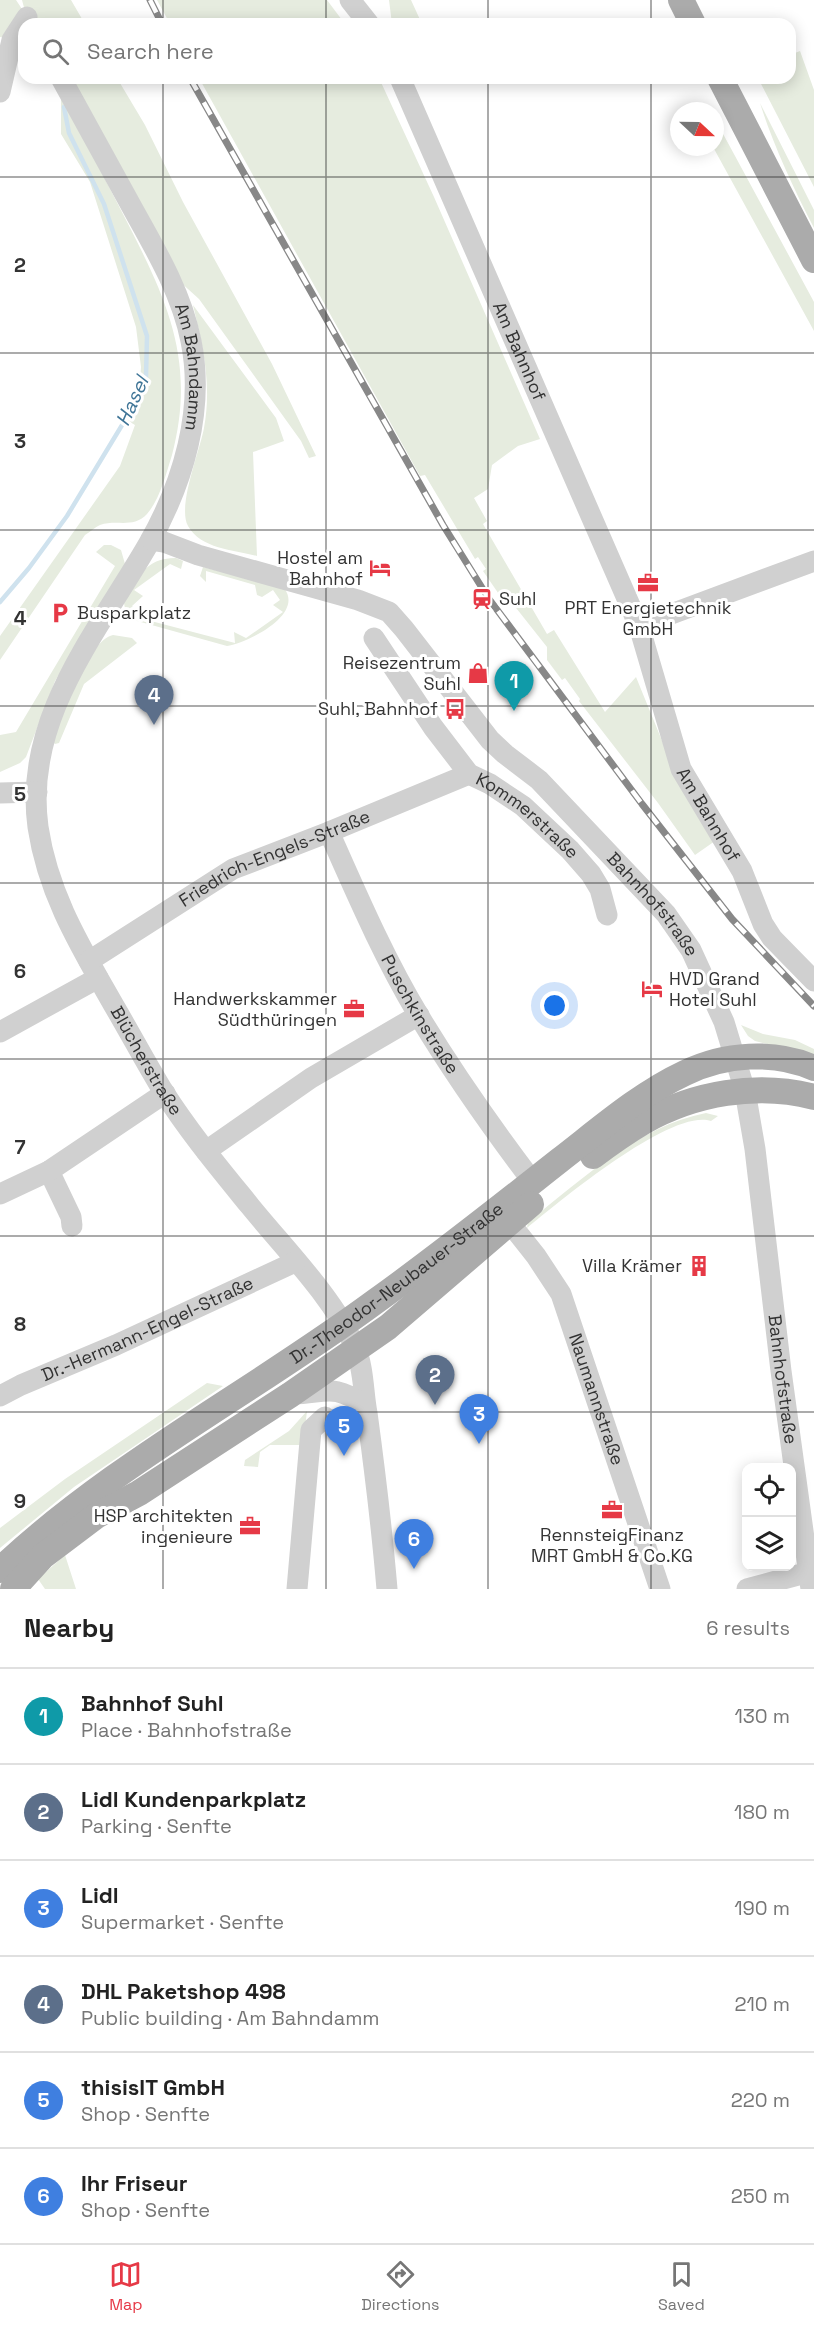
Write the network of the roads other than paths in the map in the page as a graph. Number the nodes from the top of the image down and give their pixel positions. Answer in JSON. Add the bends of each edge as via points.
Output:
{"nodes":[{"id":1,"x":350,"y":0,"type":"edge"},
{"id":2,"x":681,"y":0,"type":"edge"},
{"id":3,"x":364,"y":18,"type":"edge"},
{"id":4,"x":690,"y":18,"type":"edge"},
{"id":5,"x":18,"y":29,"type":"edge"},
{"id":6,"x":64,"y":84,"type":"edge"},
{"id":7,"x":403,"y":84,"type":"edge"},
{"id":8,"x":723,"y":84,"type":"edge"},
{"id":9,"x":0,"y":92,"type":"edge"},
{"id":10,"x":814,"y":260,"type":"edge"},
{"id":11,"x":151,"y":540,"type":"junction"},
{"id":12,"x":814,"y":561,"type":"edge"},
{"id":13,"x":639,"y":626,"type":"junction"},
{"id":14,"x":374,"y":638,"type":"dead end"},
{"id":15,"x":469,"y":774,"type":"junction"},
{"id":16,"x":37,"y":792,"type":"junction"},
{"id":17,"x":0,"y":793,"type":"edge"},
{"id":18,"x":329,"y":832,"type":"junction"},
{"id":19,"x":607,"y":915,"type":"dead end"},
{"id":20,"x":93,"y":970,"type":"junction"},
{"id":21,"x":814,"y":981,"type":"edge"},
{"id":22,"x":419,"y":1015,"type":"junction"},
{"id":23,"x":0,"y":1032,"type":"edge"},
{"id":24,"x":736,"y":1058,"type":"junction"},
{"id":25,"x":814,"y":1068,"type":"edge"},
{"id":26,"x":745,"y":1091,"type":"junction"},
{"id":27,"x":165,"y":1094,"type":"junction"},
{"id":28,"x":814,"y":1097,"type":"edge"},
{"id":29,"x":206,"y":1151,"type":"junction"},
{"id":30,"x":49,"y":1171,"type":"junction"},
{"id":31,"x":533,"y":1182,"type":"junction"},
{"id":32,"x":0,"y":1194,"type":"edge"},
{"id":33,"x":509,"y":1222,"type":"junction"},
{"id":34,"x":72,"y":1226,"type":"dead end"},
{"id":35,"x":295,"y":1262,"type":"junction"},
{"id":36,"x":343,"y":1325,"type":"junction"},
{"id":37,"x":356,"y":1350,"type":"junction"},
{"id":38,"x":290,"y":1395,"type":"junction"},
{"id":39,"x":0,"y":1396,"type":"edge"},
{"id":40,"x":365,"y":1405,"type":"junction"},
{"id":41,"x":325,"y":1417,"type":"dead end"},
{"id":42,"x":0,"y":1570,"type":"edge"},
{"id":43,"x":810,"y":1580,"type":"edge"},
{"id":44,"x":13,"y":1589,"type":"edge"},
{"id":45,"x":297,"y":1589,"type":"edge"},
{"id":46,"x":387,"y":1589,"type":"edge"},
{"id":47,"x":660,"y":1589,"type":"edge"},
{"id":48,"x":747,"y":1589,"type":"edge"}],
"edges":[{"from":1,"to":3,"type":"street"},
{"from":2,"to":4,"type":"main road"},
{"from":5,"to":9,"type":"street"},
{"from":6,"to":11,"type":"street","name":"Am Bahndamm","via":[[167,270],[190,337],[195,367],[192,427],[171,496]]},
{"from":7,"to":13,"type":"street","name":"Am Bahnhof"},
{"from":8,"to":10,"type":"main road"},
{"from":11,"to":16,"type":"street","name":"Am Bahndamm","via":[[60,695],[40,752]]},
{"from":11,"to":24,"type":"street","name":"Bahnhofstraße","via":[[358,600],[393,616],[490,740],[539,780],[666,914],[706,980]]},
{"from":12,"to":13,"type":"street"},
{"from":13,"to":21,"type":"street","name":"Am Bahnhof","via":[[681,769],[742,871],[767,931]]},
{"from":14,"to":15,"type":"street","name":"Kommerstraße"},
{"from":15,"to":18,"type":"street","name":"Friedrich-Engels-Straße"},
{"from":15,"to":19,"type":"street","name":"Kommerstraße","via":[[523,806],[570,850],[600,889]]},
{"from":16,"to":17,"type":"street"},
{"from":16,"to":20,"type":"street","name":"Blücherstraße","via":[[38,825],[47,873],[64,918]]},
{"from":18,"to":20,"type":"street","name":"Friedrich-Engels-Straße","via":[[233,869]]},
{"from":18,"to":22,"type":"street","name":"Puschkinstraße","via":[[373,930]]},
{"from":20,"to":23,"type":"street","name":"Friedrich-Engels-Straße"},
{"from":20,"to":27,"type":"street","name":"Blücherstraße"},
{"from":22,"to":29,"type":"street","via":[[311,1078]]},
{"from":22,"to":31,"type":"street","name":"Puschkinstraße","via":[[486,1120]]},
{"from":24,"to":25,"type":"main road","name":"Dr.-Theodor-Neubauer-Straße","via":[[782,1059]]},
{"from":24,"to":26,"type":"street","name":"Bahnhofstraße"},
{"from":24,"to":31,"type":"main road","name":"Dr.-Theodor-Neubauer-Straße","via":[[704,1065],[666,1082]]},
{"from":26,"to":28,"type":"main road","name":"Dr.-Theodor-Neubauer-Straße"},
{"from":26,"to":33,"type":"main road","name":"Dr.-Theodor-Neubauer-Straße","via":[[682,1104],[643,1122]]},
{"from":26,"to":43,"type":"street","name":"Bahnhofstraße"},
{"from":27,"to":29,"type":"street","name":"Blücherstraße"},
{"from":27,"to":30,"type":"street"},
{"from":29,"to":35,"type":"street","name":"Blücherstraße"},
{"from":30,"to":32,"type":"street"},
{"from":30,"to":34,"type":"street"},
{"from":31,"to":36,"type":"main road","name":"Dr.-Theodor-Neubauer-Straße"},
{"from":33,"to":37,"type":"main road","name":"Dr.-Theodor-Neubauer-Straße","via":[[415,1305]]},
{"from":33,"to":47,"type":"street","name":"Naumannstraße","via":[[561,1294]]},
{"from":35,"to":36,"type":"street","name":"Blücherstraße"},
{"from":35,"to":39,"type":"street","name":"Dr.-Hermann-Engel-Straße"},
{"from":36,"to":37,"type":"street","name":"Blücherstraße"},
{"from":36,"to":42,"type":"main road","name":"Dr.-Theodor-Neubauer-Straße","via":[[103,1486]]},
{"from":37,"to":38,"type":"main road","name":"Dr.-Theodor-Neubauer-Straße"},
{"from":37,"to":40,"type":"street","name":"Blücherstraße"},
{"from":38,"to":40,"type":"street","name":"Dr.-Theodor-Neubauer-Straße","via":[[339,1391]]},
{"from":38,"to":44,"type":"main road","name":"Dr.-Theodor-Neubauer-Straße","via":[[139,1493],[96,1516],[44,1556]]},
{"from":40,"to":46,"type":"street","name":"Blücherstraße"},
{"from":41,"to":45,"type":"street","via":[[311,1430]]},
{"from":43,"to":48,"type":"street"}]}
